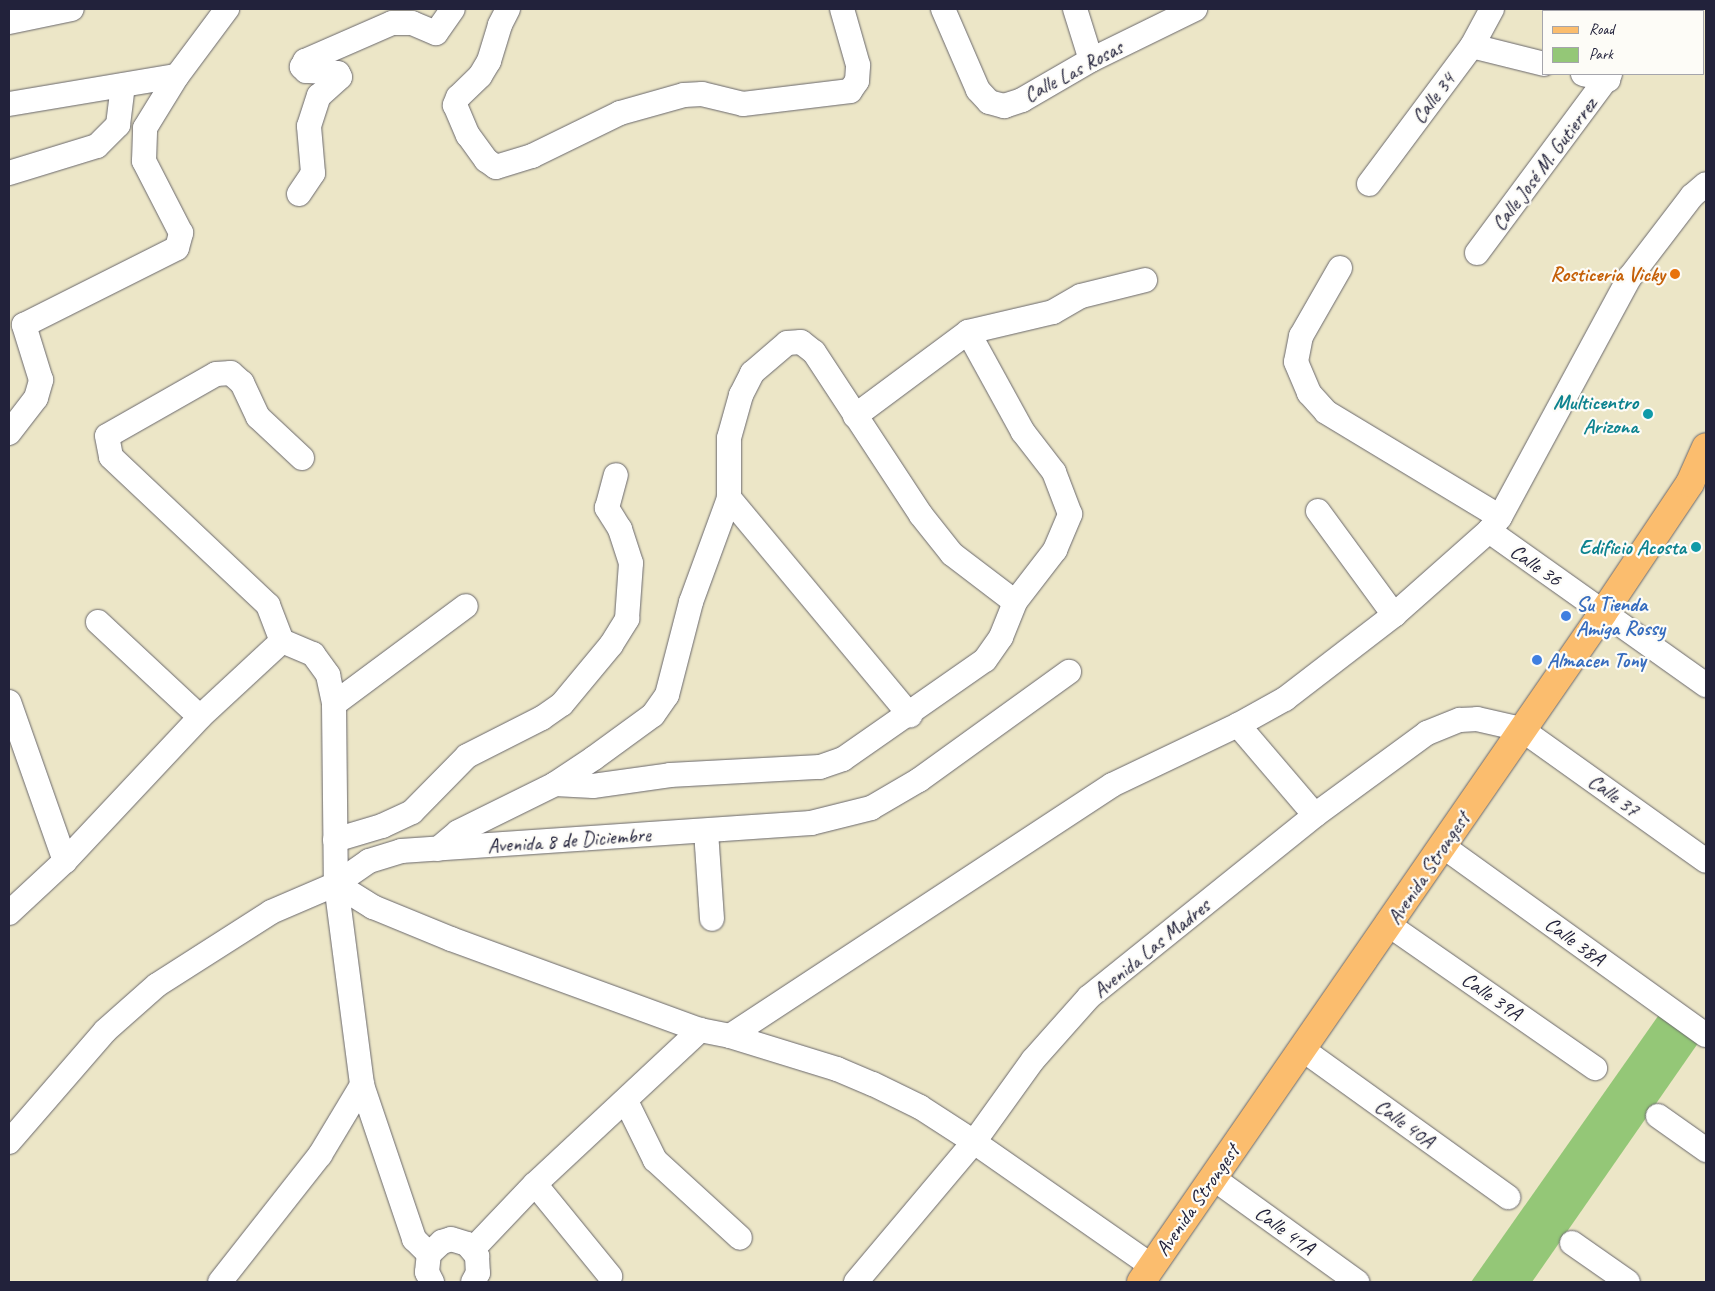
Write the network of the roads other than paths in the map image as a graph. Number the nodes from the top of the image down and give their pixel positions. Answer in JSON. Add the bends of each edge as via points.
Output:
{"nodes":[{"id":1,"x":72,"y":9,"type":"edge"},
{"id":2,"x":227,"y":9,"type":"edge"},
{"id":3,"x":453,"y":9,"type":"edge"},
{"id":4,"x":508,"y":9,"type":"edge"},
{"id":5,"x":842,"y":9,"type":"edge"},
{"id":6,"x":943,"y":9,"type":"edge"},
{"id":7,"x":1075,"y":9,"type":"edge"},
{"id":8,"x":1195,"y":9,"type":"edge"},
{"id":9,"x":1492,"y":9,"type":"edge"},
{"id":10,"x":9,"y":22,"type":"edge"},
{"id":11,"x":1472,"y":46,"type":"junction"},
{"id":12,"x":1091,"y":60,"type":"junction"},
{"id":13,"x":1542,"y":64,"type":"edge"},
{"id":14,"x":1592,"y":75,"type":"edge"},
{"id":15,"x":177,"y":76,"type":"junction"},
{"id":16,"x":1609,"y":77,"type":"edge"},
{"id":17,"x":123,"y":85,"type":"junction"},
{"id":18,"x":9,"y":104,"type":"edge"},
{"id":19,"x":9,"y":173,"type":"edge"},
{"id":20,"x":1369,"y":184,"type":"dead end"},
{"id":21,"x":1706,"y":184,"type":"edge"},
{"id":22,"x":299,"y":194,"type":"dead end"},
{"id":23,"x":1476,"y":253,"type":"dead end"},
{"id":24,"x":1340,"y":268,"type":"dead end"},
{"id":25,"x":1146,"y":280,"type":"dead end"},
{"id":26,"x":968,"y":332,"type":"junction"},
{"id":27,"x":856,"y":416,"type":"junction"},
{"id":28,"x":9,"y":432,"type":"edge"},
{"id":29,"x":1706,"y":452,"type":"edge"},
{"id":30,"x":302,"y":458,"type":"dead end"},
{"id":31,"x":616,"y":475,"type":"dead end"},
{"id":32,"x":1698,"y":485,"type":"edge"},
{"id":33,"x":729,"y":498,"type":"junction"},
{"id":34,"x":1318,"y":511,"type":"dead end"},
{"id":35,"x":1494,"y":524,"type":"junction"},
{"id":36,"x":1015,"y":602,"type":"junction"},
{"id":37,"x":466,"y":606,"type":"dead end"},
{"id":38,"x":1603,"y":612,"type":"junction"},
{"id":39,"x":1394,"y":614,"type":"junction"},
{"id":40,"x":98,"y":622,"type":"dead end"},
{"id":41,"x":282,"y":641,"type":"junction"},
{"id":42,"x":1069,"y":672,"type":"dead end"},
{"id":43,"x":1706,"y":684,"type":"edge"},
{"id":44,"x":9,"y":702,"type":"edge"},
{"id":45,"x":334,"y":704,"type":"junction"},
{"id":46,"x":910,"y":715,"type":"junction"},
{"id":47,"x":200,"y":717,"type":"junction"},
{"id":48,"x":1238,"y":725,"type":"junction"},
{"id":49,"x":1521,"y":729,"type":"junction"},
{"id":50,"x":555,"y":784,"type":"junction"},
{"id":51,"x":1315,"y":815,"type":"junction"},
{"id":52,"x":706,"y":831,"type":"junction"},
{"id":53,"x":335,"y":840,"type":"junction"},
{"id":54,"x":1444,"y":847,"type":"junction"},
{"id":55,"x":438,"y":848,"type":"junction"},
{"id":56,"x":65,"y":861,"type":"junction"},
{"id":57,"x":1706,"y":861,"type":"edge"},
{"id":58,"x":336,"y":884,"type":"junction"},
{"id":59,"x":9,"y":914,"type":"edge"},
{"id":60,"x":712,"y":919,"type":"dead end"},
{"id":61,"x":1389,"y":925,"type":"junction"},
{"id":62,"x":700,"y":1030,"type":"junction"},
{"id":63,"x":1706,"y":1035,"type":"edge"},
{"id":64,"x":730,"y":1036,"type":"junction"},
{"id":65,"x":1302,"y":1049,"type":"junction"},
{"id":66,"x":1595,"y":1068,"type":"dead end"},
{"id":67,"x":362,"y":1085,"type":"junction"},
{"id":68,"x":626,"y":1101,"type":"junction"},
{"id":69,"x":1658,"y":1116,"type":"dead end"},
{"id":70,"x":9,"y":1142,"type":"edge"},
{"id":71,"x":974,"y":1142,"type":"junction"},
{"id":72,"x":1706,"y":1150,"type":"edge"},
{"id":73,"x":1212,"y":1178,"type":"junction"},
{"id":74,"x":535,"y":1184,"type":"junction"},
{"id":75,"x":1508,"y":1197,"type":"dead end"},
{"id":76,"x":740,"y":1238,"type":"dead end"},
{"id":77,"x":1572,"y":1244,"type":"dead end"},
{"id":78,"x":473,"y":1249,"type":"junction"},
{"id":79,"x":429,"y":1254,"type":"junction"},
{"id":80,"x":1146,"y":1274,"type":"edge"},
{"id":81,"x":610,"y":1276,"type":"dead end"},
{"id":82,"x":220,"y":1282,"type":"edge"},
{"id":83,"x":432,"y":1282,"type":"edge"},
{"id":84,"x":472,"y":1282,"type":"edge"},
{"id":85,"x":856,"y":1282,"type":"edge"},
{"id":86,"x":1357,"y":1282,"type":"edge"},
{"id":87,"x":1628,"y":1282,"type":"edge"}],
"edges":[{"from":1,"to":10,"type":"street"},
{"from":2,"to":15,"type":"street"},
{"from":3,"to":22,"type":"street","via":[[436,33],[412,23],[392,23],[305,61],[302,67],[306,71],[338,73],[340,77],[319,96],[309,126],[313,173]]},
{"from":4,"to":5,"type":"street","via":[[489,61],[480,76],[458,96],[455,106],[468,135],[486,160],[496,167],[532,156],[620,113],[684,95],[702,94],[743,104],[850,91],[858,81],[858,65]]},
{"from":6,"to":12,"type":"street","name":"Calle Las Rosas","via":[[978,90],[989,102],[1004,106],[1022,100]]},
{"from":7,"to":12,"type":"street"},
{"from":8,"to":12,"type":"street","name":"Calle Las Rosas"},
{"from":9,"to":11,"type":"street","name":"Calle 34"},
{"from":11,"to":13,"type":"street"},
{"from":11,"to":20,"type":"street","name":"Calle 34"},
{"from":14,"to":16,"type":"street"},
{"from":15,"to":17,"type":"street"},
{"from":15,"to":28,"type":"street","via":[[145,128],[144,161],[181,233],[177,248],[24,326],[41,380],[36,398]]},
{"from":16,"to":23,"type":"street","name":"Calle José M. Gutierrez"},
{"from":17,"to":18,"type":"street"},
{"from":17,"to":19,"type":"street","via":[[118,125],[97,146]]},
{"from":21,"to":35,"type":"street","via":[[1692,196],[1630,277]]},
{"from":24,"to":35,"type":"street","name":"Calle 36","via":[[1302,336],[1296,362],[1309,393],[1326,412]]},
{"from":25,"to":26,"type":"street","via":[[1081,296],[1052,312]]},
{"from":26,"to":27,"type":"street"},
{"from":26,"to":36,"type":"street","via":[[1023,432],[1054,472],[1070,514],[1055,550]]},
{"from":27,"to":33,"type":"street","via":[[814,352],[801,342],[787,343],[752,373],[741,395],[729,438]]},
{"from":27,"to":36,"type":"street","via":[[921,514],[952,554]]},
{"from":29,"to":32,"type":"main road","name":"Avenida Strongest"},
{"from":30,"to":41,"type":"street","via":[[258,417],[242,383],[231,373],[216,374],[106,436],[111,457],[268,605]]},
{"from":31,"to":53,"type":"street","via":[[607,508],[620,529],[631,563],[628,619],[611,645],[562,704],[542,718],[467,756],[412,812],[382,826]]},
{"from":32,"to":38,"type":"main road","name":"Avenida Strongest"},
{"from":33,"to":46,"type":"street"},
{"from":33,"to":50,"type":"street","via":[[691,602],[667,695],[654,715]]},
{"from":34,"to":39,"type":"street"},
{"from":35,"to":38,"type":"street","name":"Calle 36"},
{"from":35,"to":39,"type":"street"},
{"from":36,"to":46,"type":"street","via":[[1001,637],[985,660]]},
{"from":37,"to":45,"type":"street"},
{"from":38,"to":43,"type":"street","name":"Calle 36"},
{"from":38,"to":49,"type":"main road","name":"Avenida Strongest"},
{"from":39,"to":48,"type":"street","via":[[1285,699]]},
{"from":40,"to":47,"type":"street"},
{"from":41,"to":45,"type":"street","via":[[313,654],[328,675]]},
{"from":41,"to":47,"type":"street"},
{"from":42,"to":52,"type":"street","name":"Avenida 8 de Diciembre","via":[[919,780],[871,808],[811,823]]},
{"from":44,"to":56,"type":"street"},
{"from":45,"to":53,"type":"street"},
{"from":46,"to":50,"type":"street","via":[[843,759],[820,767],[670,774],[593,786]]},
{"from":47,"to":56,"type":"street"},
{"from":48,"to":51,"type":"street"},
{"from":48,"to":64,"type":"street","via":[[1112,785]]},
{"from":49,"to":51,"type":"street","name":"Avenida Las Madres","via":[[1477,719],[1445,725],[1427,733]]},
{"from":49,"to":54,"type":"main road","name":"Avenida Strongest"},
{"from":49,"to":57,"type":"street","name":"Calle 37"},
{"from":50,"to":55,"type":"street","via":[[458,832]]},
{"from":51,"to":71,"type":"street","name":"Avenida Las Madres","via":[[1089,997],[1033,1060]]},
{"from":52,"to":55,"type":"street","name":"Avenida 8 de Diciembre"},
{"from":52,"to":60,"type":"street"},
{"from":53,"to":58,"type":"street"},
{"from":54,"to":61,"type":"main road","name":"Avenida Strongest"},
{"from":54,"to":63,"type":"street","name":"Calle 38A"},
{"from":55,"to":58,"type":"street","name":"Avenida 8 de Diciembre","via":[[401,851],[369,861]]},
{"from":56,"to":59,"type":"street"},
{"from":58,"to":62,"type":"street","via":[[373,908]]},
{"from":58,"to":67,"type":"street"},
{"from":58,"to":70,"type":"street","name":"Avenida 8 de Diciembre","via":[[272,912],[157,985],[106,1031]]},
{"from":61,"to":65,"type":"main road","name":"Avenida Strongest"},
{"from":61,"to":66,"type":"street","name":"Calle 39A"},
{"from":62,"to":64,"type":"street"},
{"from":62,"to":68,"type":"street"},
{"from":64,"to":71,"type":"street","via":[[838,1069],[873,1084],[920,1107]]},
{"from":65,"to":73,"type":"main road","name":"Avenida Strongest"},
{"from":65,"to":75,"type":"street","name":"Calle 40A"},
{"from":67,"to":79,"type":"street","via":[[414,1238]]},
{"from":67,"to":82,"type":"street","via":[[320,1155]]},
{"from":68,"to":74,"type":"street"},
{"from":68,"to":76,"type":"street","via":[[655,1160]]},
{"from":69,"to":72,"type":"street"},
{"from":71,"to":80,"type":"street"},
{"from":71,"to":85,"type":"street","name":"Avenida Las Madres"},
{"from":73,"to":80,"type":"main road","name":"Avenida Strongest"},
{"from":73,"to":86,"type":"street","name":"Calle 41A"},
{"from":74,"to":78,"type":"street"},
{"from":74,"to":81,"type":"street"},
{"from":77,"to":87,"type":"street"},
{"from":78,"to":79,"type":"street","via":[[451,1239],[442,1242]]},
{"from":78,"to":84,"type":"street","via":[[479,1264]]},
{"from":79,"to":83,"type":"street","via":[[427,1272]]}]}
